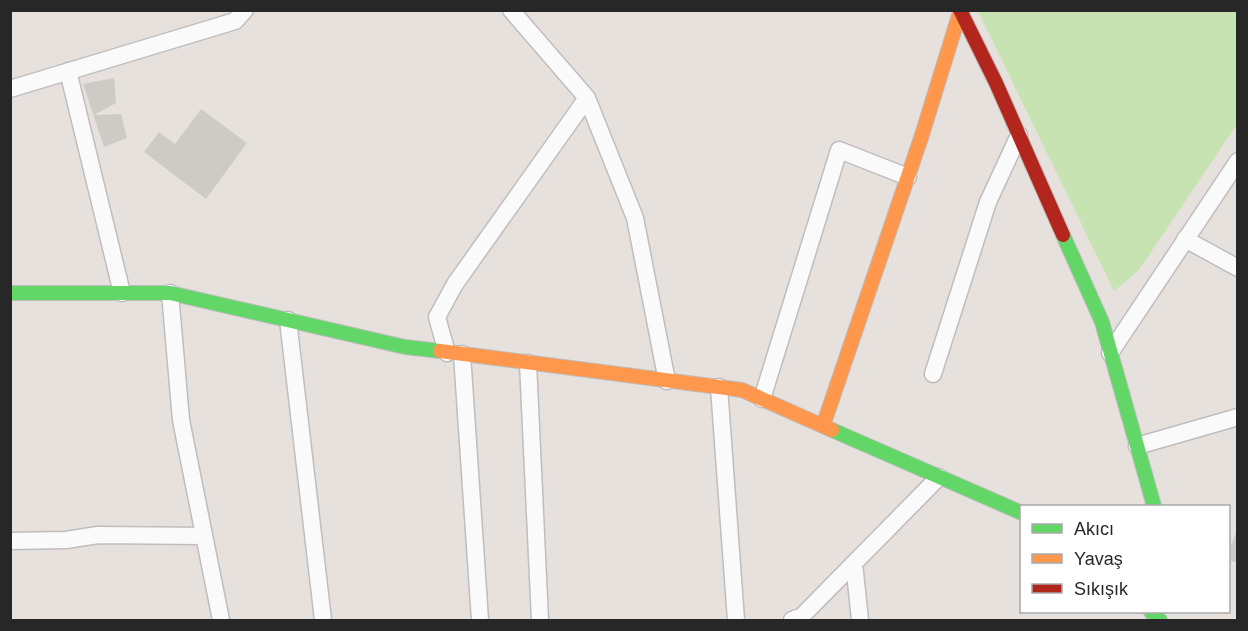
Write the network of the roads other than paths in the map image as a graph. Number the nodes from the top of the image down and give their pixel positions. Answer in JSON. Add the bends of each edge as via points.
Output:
{"nodes":[{"id":1,"x":245,"y":10,"type":"edge"},
{"id":2,"x":511,"y":10,"type":"edge"},
{"id":3,"x":960,"y":11,"type":"edge"},
{"id":4,"x":68,"y":72,"type":"junction"},
{"id":5,"x":10,"y":89,"type":"edge"},
{"id":6,"x":587,"y":98,"type":"junction"},
{"id":7,"x":1019,"y":135,"type":"junction"},
{"id":8,"x":1238,"y":161,"type":"edge"},
{"id":9,"x":908,"y":177,"type":"junction"},
{"id":10,"x":1185,"y":239,"type":"junction"},
{"id":11,"x":1238,"y":267,"type":"edge"},
{"id":12,"x":122,"y":293,"type":"junction"},
{"id":13,"x":170,"y":293,"type":"junction"},
{"id":14,"x":10,"y":294,"type":"edge"},
{"id":15,"x":288,"y":320,"type":"junction"},
{"id":16,"x":1110,"y":353,"type":"junction"},
{"id":17,"x":455,"y":354,"type":"junction"},
{"id":18,"x":528,"y":363,"type":"junction"},
{"id":19,"x":933,"y":374,"type":"dead end"},
{"id":20,"x":667,"y":381,"type":"junction"},
{"id":21,"x":719,"y":387,"type":"junction"},
{"id":22,"x":762,"y":399,"type":"junction"},
{"id":23,"x":1238,"y":417,"type":"edge"},
{"id":24,"x":824,"y":426,"type":"junction"},
{"id":25,"x":1137,"y":446,"type":"junction"},
{"id":26,"x":939,"y":477,"type":"junction"},
{"id":27,"x":1153,"y":505,"type":"edge"},
{"id":28,"x":1020,"y":512,"type":"edge"},
{"id":29,"x":204,"y":536,"type":"junction"},
{"id":30,"x":10,"y":541,"type":"edge"},
{"id":31,"x":854,"y":564,"type":"junction"},
{"id":32,"x":221,"y":621,"type":"edge"},
{"id":33,"x":323,"y":621,"type":"edge"},
{"id":34,"x":480,"y":621,"type":"edge"},
{"id":35,"x":540,"y":621,"type":"edge"},
{"id":36,"x":736,"y":621,"type":"edge"},
{"id":37,"x":792,"y":621,"type":"edge"},
{"id":38,"x":860,"y":621,"type":"edge"}],
"edges":[{"from":1,"to":4,"type":"street","via":[[235,21]]},
{"from":2,"to":6,"type":"street"},
{"from":3,"to":7,"type":"street"},
{"from":3,"to":9,"type":"street"},
{"from":4,"to":5,"type":"street"},
{"from":4,"to":12,"type":"street"},
{"from":6,"to":17,"type":"street","via":[[455,284],[437,317]]},
{"from":6,"to":20,"type":"street","via":[[635,218]]},
{"from":7,"to":16,"type":"street","via":[[1102,322]]},
{"from":7,"to":19,"type":"street","via":[[988,202]]},
{"from":8,"to":10,"type":"street"},
{"from":9,"to":22,"type":"street","via":[[839,150]]},
{"from":9,"to":24,"type":"street"},
{"from":10,"to":11,"type":"street"},
{"from":10,"to":16,"type":"street"},
{"from":12,"to":13,"type":"street"},
{"from":12,"to":14,"type":"street"},
{"from":13,"to":15,"type":"street"},
{"from":13,"to":29,"type":"street","via":[[181,420]]},
{"from":15,"to":17,"type":"street","via":[[405,347]]},
{"from":15,"to":33,"type":"street"},
{"from":16,"to":25,"type":"street"},
{"from":17,"to":18,"type":"street"},
{"from":17,"to":34,"type":"street"},
{"from":18,"to":20,"type":"street"},
{"from":18,"to":35,"type":"street"},
{"from":20,"to":21,"type":"street"},
{"from":21,"to":22,"type":"street","via":[[742,390]]},
{"from":21,"to":36,"type":"street"},
{"from":22,"to":24,"type":"street"},
{"from":23,"to":25,"type":"street"},
{"from":24,"to":26,"type":"street"},
{"from":25,"to":27,"type":"street"},
{"from":26,"to":28,"type":"street"},
{"from":26,"to":31,"type":"street"},
{"from":29,"to":30,"type":"street"},
{"from":29,"to":32,"type":"street"},
{"from":31,"to":37,"type":"street","via":[[802,616]]},
{"from":31,"to":38,"type":"street"}]}
